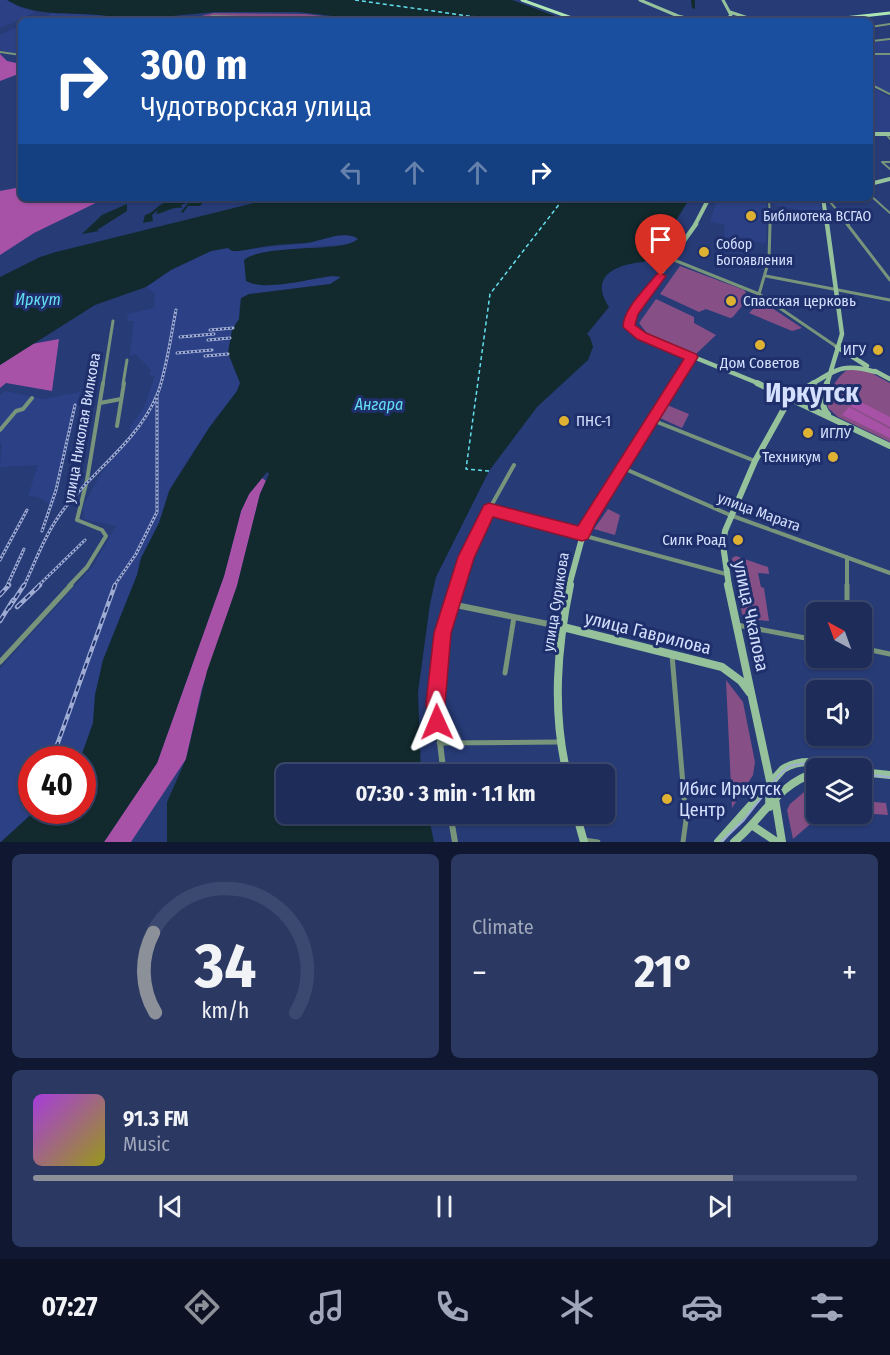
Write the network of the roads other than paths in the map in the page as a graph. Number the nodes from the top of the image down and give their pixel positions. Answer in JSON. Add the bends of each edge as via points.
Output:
{"nodes":[{"id":1,"x":524,"y":0,"type":"edge"},
{"id":2,"x":640,"y":0,"type":"edge"},
{"id":3,"x":723,"y":0,"type":"edge"},
{"id":4,"x":730,"y":12,"type":"junction"},
{"id":5,"x":668,"y":13,"type":"junction"},
{"id":6,"x":890,"y":13,"type":"edge"},
{"id":7,"x":212,"y":16,"type":"dead end"},
{"id":8,"x":269,"y":18,"type":"edge"},
{"id":9,"x":573,"y":18,"type":"edge"},
{"id":10,"x":675,"y":18,"type":"edge"},
{"id":11,"x":687,"y":18,"type":"edge"},
{"id":12,"x":731,"y":18,"type":"edge"},
{"id":13,"x":748,"y":18,"type":"edge"},
{"id":14,"x":851,"y":18,"type":"edge"},
{"id":15,"x":890,"y":24,"type":"edge"},
{"id":16,"x":873,"y":27,"type":"edge"},
{"id":17,"x":890,"y":39,"type":"edge"},
{"id":18,"x":873,"y":42,"type":"edge"},
{"id":19,"x":0,"y":52,"type":"edge"},
{"id":20,"x":873,"y":54,"type":"edge"},
{"id":21,"x":890,"y":54,"type":"edge"},
{"id":22,"x":18,"y":55,"type":"edge"},
{"id":23,"x":873,"y":86,"type":"edge"},
{"id":24,"x":890,"y":95,"type":"edge"},
{"id":25,"x":888,"y":134,"type":"edge"},
{"id":26,"x":890,"y":139,"type":"edge"},
{"id":27,"x":890,"y":162,"type":"edge"},
{"id":28,"x":890,"y":169,"type":"edge"},
{"id":29,"x":890,"y":179,"type":"edge"},
{"id":30,"x":873,"y":183,"type":"edge"},
{"id":31,"x":873,"y":198,"type":"edge"},
{"id":32,"x":708,"y":201,"type":"edge"},
{"id":33,"x":769,"y":201,"type":"edge"},
{"id":34,"x":825,"y":201,"type":"edge"},
{"id":35,"x":828,"y":201,"type":"edge"},
{"id":36,"x":890,"y":213,"type":"edge"},
{"id":37,"x":674,"y":260,"type":"junction"},
{"id":38,"x":766,"y":276,"type":"junction"},
{"id":39,"x":890,"y":280,"type":"edge"},
{"id":40,"x":835,"y":290,"type":"junction"},
{"id":41,"x":759,"y":294,"type":"junction"},
{"id":42,"x":890,"y":300,"type":"edge"},
{"id":43,"x":113,"y":321,"type":"dead end"},
{"id":44,"x":837,"y":347,"type":"junction"},
{"id":45,"x":691,"y":357,"type":"junction"},
{"id":46,"x":127,"y":360,"type":"dead end"},
{"id":47,"x":876,"y":372,"type":"junction"},
{"id":48,"x":830,"y":373,"type":"junction"},
{"id":49,"x":890,"y":379,"type":"edge"},
{"id":50,"x":32,"y":398,"type":"dead end"},
{"id":51,"x":789,"y":398,"type":"junction"},
{"id":52,"x":121,"y":399,"type":"junction"},
{"id":53,"x":100,"y":403,"type":"junction"},
{"id":54,"x":832,"y":417,"type":"junction"},
{"id":55,"x":652,"y":420,"type":"junction"},
{"id":56,"x":117,"y":426,"type":"dead end"},
{"id":57,"x":0,"y":430,"type":"edge"},
{"id":58,"x":890,"y":446,"type":"edge"},
{"id":59,"x":755,"y":461,"type":"junction"},
{"id":60,"x":514,"y":465,"type":"dead end"},
{"id":61,"x":623,"y":468,"type":"junction"},
{"id":62,"x":489,"y":510,"type":"junction"},
{"id":63,"x":730,"y":515,"type":"junction"},
{"id":64,"x":582,"y":534,"type":"junction"},
{"id":65,"x":848,"y":557,"type":"junction"},
{"id":66,"x":890,"y":573,"type":"edge"},
{"id":67,"x":726,"y":574,"type":"junction"},
{"id":68,"x":847,"y":602,"type":"edge"},
{"id":69,"x":451,"y":604,"type":"junction"},
{"id":70,"x":514,"y":617,"type":"junction"},
{"id":71,"x":737,"y":625,"type":"junction"},
{"id":72,"x":563,"y":627,"type":"junction"},
{"id":73,"x":806,"y":638,"type":"edge"},
{"id":74,"x":872,"y":650,"type":"edge"},
{"id":75,"x":890,"y":654,"type":"edge"},
{"id":76,"x":672,"y":655,"type":"junction"},
{"id":77,"x":0,"y":663,"type":"edge"},
{"id":78,"x":505,"y":673,"type":"dead end"},
{"id":79,"x":754,"y":700,"type":"junction"},
{"id":80,"x":559,"y":742,"type":"junction"},
{"id":81,"x":439,"y":743,"type":"junction"},
{"id":82,"x":806,"y":762,"type":"edge"},
{"id":83,"x":442,"y":764,"type":"edge"},
{"id":84,"x":564,"y":764,"type":"edge"},
{"id":85,"x":872,"y":773,"type":"edge"},
{"id":86,"x":806,"y":775,"type":"edge"},
{"id":87,"x":890,"y":775,"type":"edge"},
{"id":88,"x":770,"y":781,"type":"junction"},
{"id":89,"x":775,"y":799,"type":"junction"},
{"id":90,"x":769,"y":807,"type":"junction"},
{"id":91,"x":452,"y":824,"type":"edge"},
{"id":92,"x":579,"y":824,"type":"edge"},
{"id":93,"x":753,"y":826,"type":"junction"},
{"id":94,"x":583,"y":841,"type":"edge"},
{"id":95,"x":455,"y":842,"type":"edge"},
{"id":96,"x":598,"y":842,"type":"edge"},
{"id":97,"x":683,"y":842,"type":"edge"},
{"id":98,"x":718,"y":842,"type":"edge"},
{"id":99,"x":734,"y":842,"type":"edge"},
{"id":100,"x":777,"y":842,"type":"edge"},
{"id":101,"x":782,"y":842,"type":"edge"}],
"edges":[{"from":1,"to":9,"type":"main road"},
{"from":2,"to":5,"type":"main road"},
{"from":3,"to":4,"type":"main road"},
{"from":4,"to":12,"type":"main road"},
{"from":4,"to":13,"type":"main road"},
{"from":5,"to":10,"type":"main road"},
{"from":5,"to":11,"type":"main road"},
{"from":6,"to":14,"type":"main road"},
{"from":7,"to":8,"type":"street"},
{"from":15,"to":16,"type":"street"},
{"from":17,"to":18,"type":"street"},
{"from":19,"to":22,"type":"street"},
{"from":20,"to":21,"type":"street"},
{"from":23,"to":24,"type":"street"},
{"from":25,"to":26,"type":"street"},
{"from":27,"to":28,"type":"street","via":[[882,162]]},
{"from":29,"to":30,"type":"main road"},
{"from":31,"to":36,"type":"street"},
{"from":32,"to":37,"type":"main road"},
{"from":33,"to":38,"type":"street"},
{"from":34,"to":40,"type":"main road"},
{"from":35,"to":39,"type":"street"},
{"from":37,"to":41,"type":"street"},
{"from":37,"to":45,"type":"main road","via":[[629,320],[629,327]]},
{"from":38,"to":40,"type":"street"},
{"from":38,"to":41,"type":"street"},
{"from":40,"to":42,"type":"street"},
{"from":40,"to":44,"type":"main road","via":[[842,334]]},
{"from":41,"to":44,"type":"street"},
{"from":43,"to":53,"type":"street","name":"улица Николая Вилкова"},
{"from":44,"to":47,"type":"main road"},
{"from":44,"to":48,"type":"main road"},
{"from":45,"to":51,"type":"main road"},
{"from":45,"to":55,"type":"main road","name":"улица Сурикова"},
{"from":46,"to":52,"type":"street"},
{"from":47,"to":48,"type":"main road","via":[[856,366]]},
{"from":47,"to":49,"type":"main road"},
{"from":48,"to":51,"type":"main road"},
{"from":48,"to":54,"type":"main road","via":[[822,406]]},
{"from":50,"to":57,"type":"street"},
{"from":51,"to":54,"type":"main road"},
{"from":51,"to":59,"type":"main road","name":"улица Чкалова"},
{"from":52,"to":53,"type":"street"},
{"from":52,"to":56,"type":"street"},
{"from":53,"to":77,"type":"street","name":"улица Николая Вилкова","via":[[77,520],[102,530],[106,536],[80,576]]},
{"from":54,"to":58,"type":"main road"},
{"from":55,"to":59,"type":"street"},
{"from":55,"to":61,"type":"main road","name":"улица Сурикова"},
{"from":59,"to":63,"type":"main road","name":"улица Чкалова"},
{"from":60,"to":62,"type":"street"},
{"from":61,"to":63,"type":"street","name":"улица Марата"},
{"from":61,"to":64,"type":"main road","name":"улица Сурикова"},
{"from":62,"to":64,"type":"street"},
{"from":62,"to":69,"type":"street","via":[[466,557]]},
{"from":63,"to":65,"type":"street","name":"улица Марата"},
{"from":63,"to":67,"type":"main road","name":"улица Чкалова","via":[[723,538]]},
{"from":64,"to":67,"type":"street"},
{"from":64,"to":72,"type":"main road","name":"улица Сурикова"},
{"from":65,"to":66,"type":"street","name":"улица Марата"},
{"from":65,"to":68,"type":"street"},
{"from":67,"to":71,"type":"main road","name":"улица Чкалова"},
{"from":69,"to":70,"type":"street","name":"улица Гаврилова"},
{"from":69,"to":81,"type":"street","via":[[443,633],[435,704]]},
{"from":70,"to":72,"type":"street","name":"улица Гаврилова"},
{"from":70,"to":78,"type":"street"},
{"from":71,"to":73,"type":"street"},
{"from":71,"to":79,"type":"main road","name":"улица Чкалова"},
{"from":72,"to":76,"type":"main road","name":"улица Гаврилова"},
{"from":72,"to":80,"type":"main road","name":"улица Сурикова","via":[[557,711]]},
{"from":74,"to":75,"type":"street"},
{"from":76,"to":79,"type":"main road","name":"улица Гаврилова","via":[[722,667],[741,681]]},
{"from":76,"to":97,"type":"street","via":[[686,820]]},
{"from":79,"to":88,"type":"main road","name":"улица Чкалова"},
{"from":80,"to":81,"type":"street"},
{"from":80,"to":84,"type":"main road","name":"улица Сурикова"},
{"from":81,"to":83,"type":"street"},
{"from":82,"to":88,"type":"main road","via":[[793,763]]},
{"from":85,"to":87,"type":"main road"},
{"from":86,"to":89,"type":"main road","via":[[786,786]]},
{"from":88,"to":90,"type":"main road","name":"улица Чкалова"},
{"from":88,"to":98,"type":"main road"},
{"from":89,"to":90,"type":"main road"},
{"from":89,"to":101,"type":"main road"},
{"from":90,"to":93,"type":"main road"},
{"from":91,"to":95,"type":"street"},
{"from":92,"to":94,"type":"main road"},
{"from":93,"to":99,"type":"main road"},
{"from":93,"to":100,"type":"main road"},
{"from":94,"to":96,"type":"street"}]}
